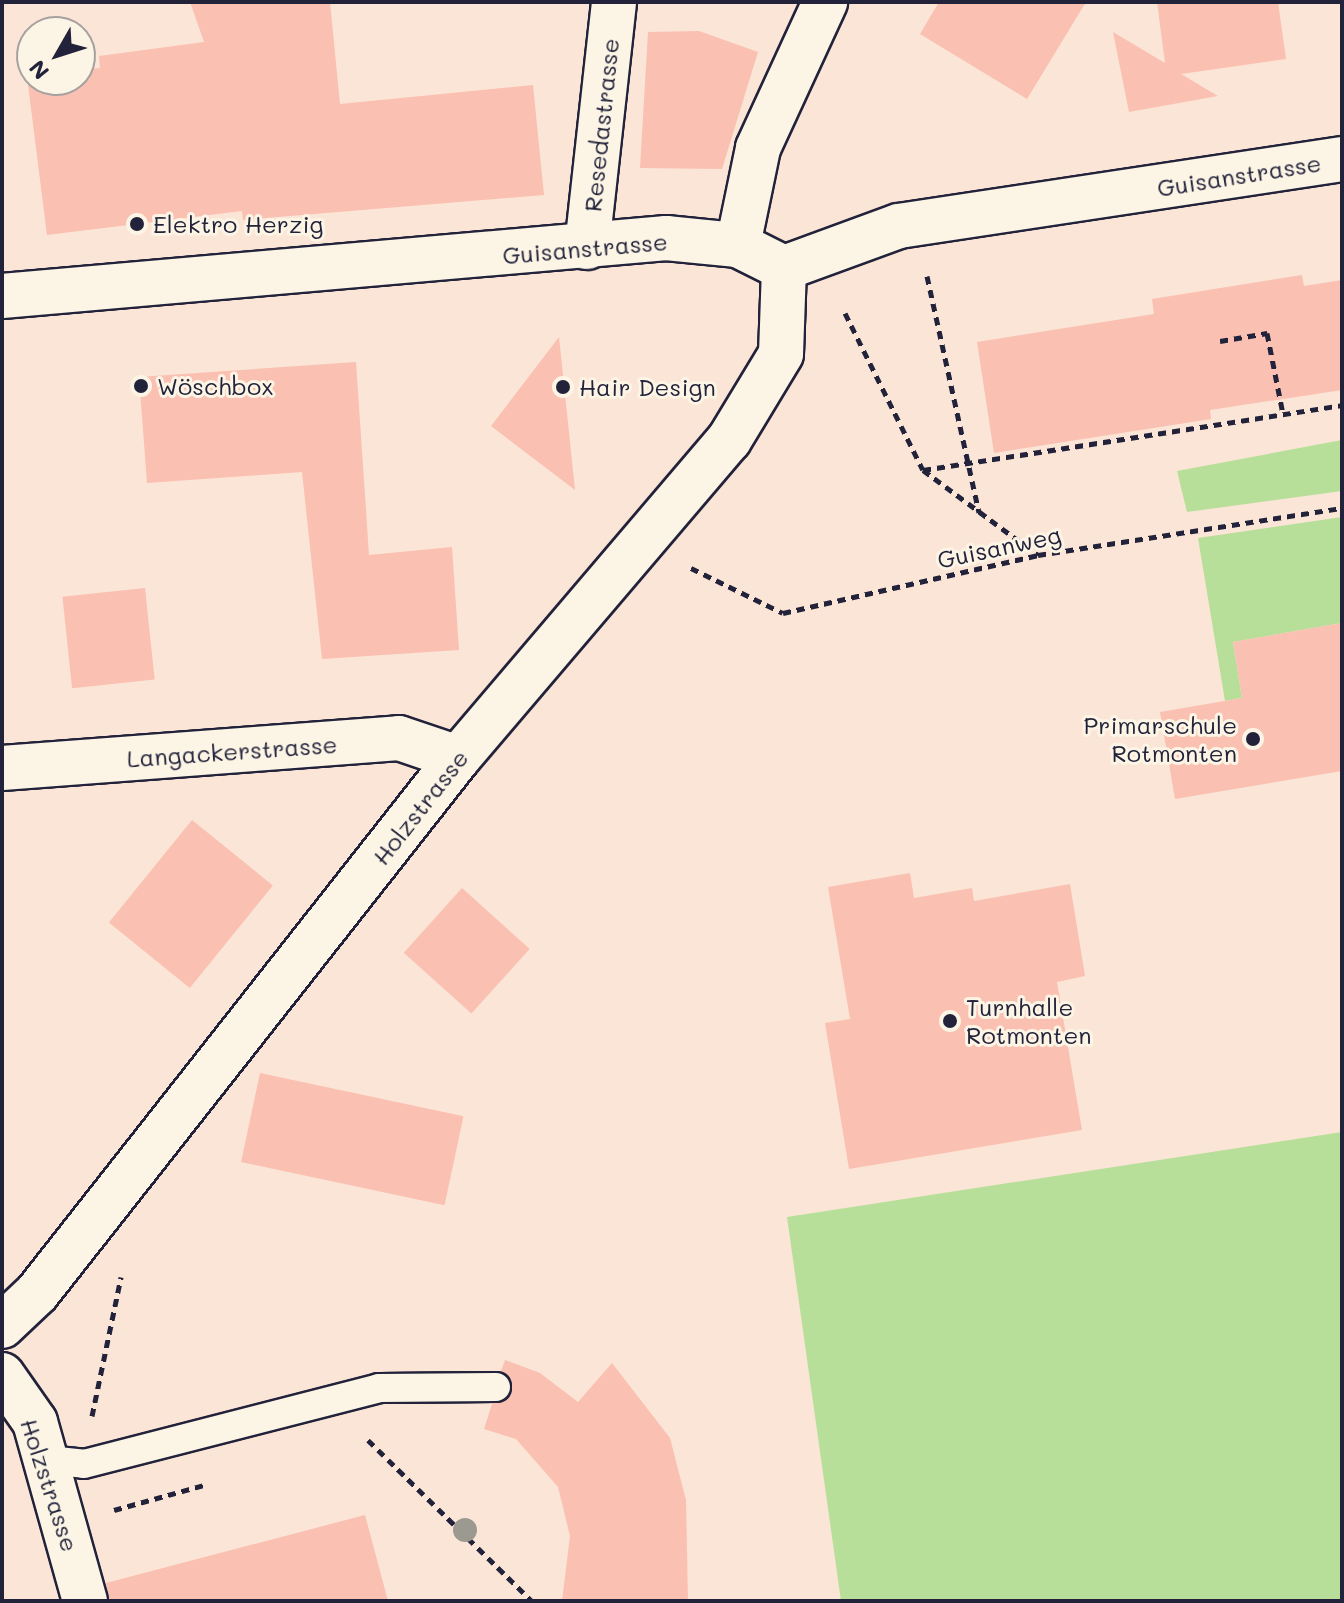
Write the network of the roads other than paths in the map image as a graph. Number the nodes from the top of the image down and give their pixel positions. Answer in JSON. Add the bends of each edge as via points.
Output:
{"nodes":[{"id":1,"x":614,"y":2,"type":"edge"},
{"id":2,"x":825,"y":2,"type":"edge"},
{"id":3,"x":1342,"y":159,"type":"edge"},
{"id":4,"x":738,"y":245,"type":"junction"},
{"id":5,"x":587,"y":247,"type":"junction"},
{"id":6,"x":784,"y":268,"type":"junction"},
{"id":7,"x":2,"y":296,"type":"edge"},
{"id":8,"x":458,"y":758,"type":"junction"},
{"id":9,"x":2,"y":768,"type":"edge"},
{"id":10,"x":2,"y":1326,"type":"edge"},
{"id":11,"x":2,"y":1375,"type":"edge"},
{"id":12,"x":496,"y":1387,"type":"dead end"},
{"id":13,"x":66,"y":1462,"type":"junction"},
{"id":14,"x":85,"y":1601,"type":"edge"}],
"edges":[{"from":1,"to":5,"type":"street","name":"Resedastrasse"},
{"from":2,"to":4,"type":"street","via":[[758,148]]},
{"from":3,"to":6,"type":"street","name":"Guisanstrasse","via":[[899,226]]},
{"from":4,"to":5,"type":"street","name":"Guisanstrasse","via":[[666,238]]},
{"from":4,"to":6,"type":"street","name":"Guisanstrasse"},
{"from":5,"to":7,"type":"street","name":"Guisanstrasse"},
{"from":6,"to":8,"type":"street","name":"Holzstrasse","via":[[781,354],[769,381],[729,440]]},
{"from":8,"to":9,"type":"street","name":"Langackerstrasse","via":[[399,738]]},
{"from":8,"to":10,"type":"street","name":"Holzstrasse","via":[[37,1293]]},
{"from":11,"to":13,"type":"street","name":"Holzstrasse"},
{"from":12,"to":13,"type":"lane","via":[[379,1388]]},
{"from":13,"to":14,"type":"street","name":"Holzstrasse"}]}
